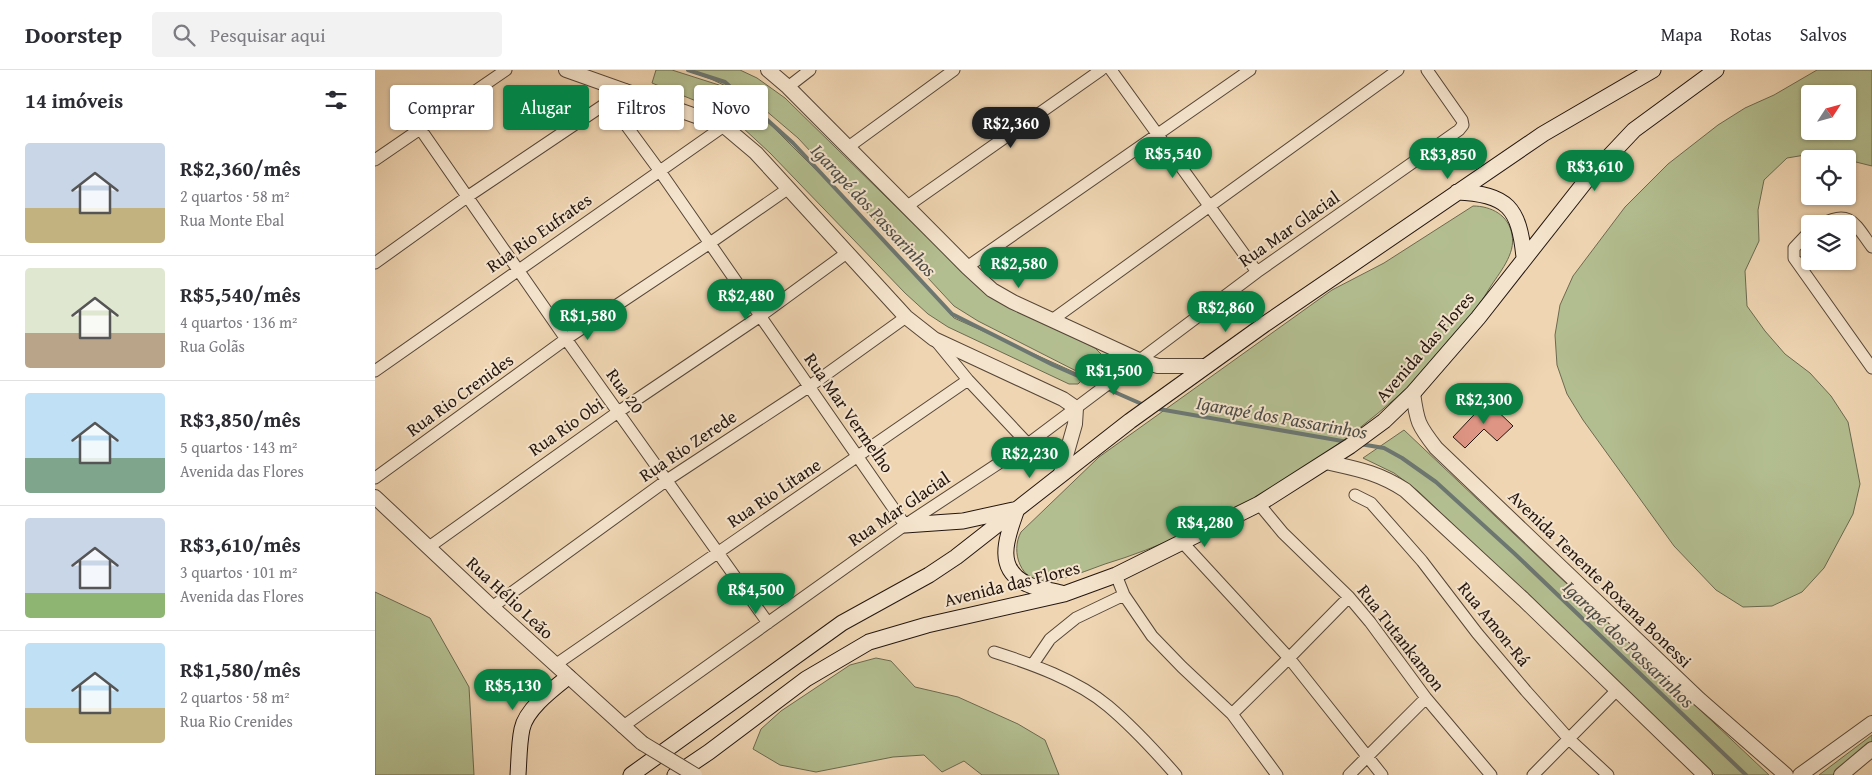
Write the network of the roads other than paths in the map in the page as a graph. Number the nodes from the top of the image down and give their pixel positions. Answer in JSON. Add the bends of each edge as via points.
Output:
{"nodes":[{"id":1,"x":506,"y":70,"type":"edge"},
{"id":2,"x":566,"y":70,"type":"edge"},
{"id":3,"x":768,"y":70,"type":"edge"},
{"id":4,"x":811,"y":70,"type":"edge"},
{"id":5,"x":954,"y":70,"type":"edge"},
{"id":6,"x":1101,"y":70,"type":"edge"},
{"id":7,"x":1111,"y":70,"type":"edge"},
{"id":8,"x":1250,"y":70,"type":"edge"},
{"id":9,"x":1398,"y":70,"type":"edge"},
{"id":10,"x":1427,"y":70,"type":"edge"},
{"id":11,"x":1653,"y":70,"type":"edge"},
{"id":12,"x":1716,"y":70,"type":"edge"},
{"id":13,"x":485,"y":85,"type":"edge"},
{"id":14,"x":611,"y":85,"type":"edge"},
{"id":15,"x":788,"y":87,"type":"junction"},
{"id":16,"x":599,"y":109,"type":"edge"},
{"id":17,"x":421,"y":130,"type":"joint"},
{"id":18,"x":630,"y":130,"type":"edge"},
{"id":19,"x":718,"y":130,"type":"edge"},
{"id":20,"x":729,"y":130,"type":"edge"},
{"id":21,"x":1158,"y":136,"type":"junction"},
{"id":22,"x":847,"y":148,"type":"junction"},
{"id":23,"x":375,"y":160,"type":"edge"},
{"id":24,"x":659,"y":170,"type":"junction"},
{"id":25,"x":789,"y":188,"type":"junction"},
{"id":26,"x":1457,"y":192,"type":"junction"},
{"id":27,"x":467,"y":197,"type":"junction"},
{"id":28,"x":1210,"y":206,"type":"junction"},
{"id":29,"x":906,"y":208,"type":"junction"},
{"id":30,"x":1856,"y":225,"type":"edge"},
{"id":31,"x":1801,"y":241,"type":"edge"},
{"id":32,"x":710,"y":243,"type":"junction"},
{"id":33,"x":1872,"y":247,"type":"edge"},
{"id":34,"x":848,"y":252,"type":"junction"},
{"id":35,"x":1524,"y":257,"type":"junction"},
{"id":36,"x":375,"y":263,"type":"edge"},
{"id":37,"x":967,"y":267,"type":"junction"},
{"id":38,"x":1801,"y":268,"type":"edge"},
{"id":39,"x":519,"y":269,"type":"junction"},
{"id":40,"x":1803,"y":270,"type":"edge"},
{"id":41,"x":1257,"y":272,"type":"junction"},
{"id":42,"x":759,"y":317,"type":"junction"},
{"id":43,"x":906,"y":317,"type":"junction"},
{"id":44,"x":1051,"y":320,"type":"junction"},
{"id":45,"x":934,"y":338,"type":"junction"},
{"id":46,"x":566,"y":339,"type":"junction"},
{"id":47,"x":1139,"y":360,"type":"junction"},
{"id":48,"x":1205,"y":366,"type":"junction"},
{"id":49,"x":1872,"y":368,"type":"edge"},
{"id":50,"x":375,"y":371,"type":"edge"},
{"id":51,"x":968,"y":380,"type":"junction"},
{"id":52,"x":810,"y":386,"type":"junction"},
{"id":53,"x":1413,"y":393,"type":"junction"},
{"id":54,"x":1076,"y":408,"type":"junction"},
{"id":55,"x":618,"y":412,"type":"junction"},
{"id":56,"x":1028,"y":444,"type":"junction"},
{"id":57,"x":858,"y":456,"type":"junction"},
{"id":58,"x":1326,"y":462,"type":"junction"},
{"id":59,"x":1061,"y":473,"type":"junction"},
{"id":60,"x":375,"y":478,"type":"edge"},
{"id":61,"x":667,"y":480,"type":"junction"},
{"id":62,"x":1355,"y":494,"type":"dead end"},
{"id":63,"x":375,"y":497,"type":"edge"},
{"id":64,"x":1259,"y":504,"type":"junction"},
{"id":65,"x":1017,"y":509,"type":"junction"},
{"id":66,"x":905,"y":525,"type":"junction"},
{"id":67,"x":1183,"y":543,"type":"junction"},
{"id":68,"x":429,"y":547,"type":"junction"},
{"id":69,"x":718,"y":552,"type":"junction"},
{"id":70,"x":1116,"y":575,"type":"junction"},
{"id":71,"x":1063,"y":594,"type":"junction"},
{"id":72,"x":1124,"y":595,"type":"junction"},
{"id":73,"x":1349,"y":597,"type":"junction"},
{"id":74,"x":492,"y":607,"type":"junction"},
{"id":75,"x":768,"y":623,"type":"junction"},
{"id":76,"x":994,"y":652,"type":"dead end"},
{"id":77,"x":1289,"y":658,"type":"junction"},
{"id":78,"x":1033,"y":664,"type":"junction"},
{"id":79,"x":555,"y":665,"type":"junction"},
{"id":80,"x":568,"y":677,"type":"junction"},
{"id":81,"x":1616,"y":690,"type":"junction"},
{"id":82,"x":1426,"y":698,"type":"junction"},
{"id":83,"x":1232,"y":714,"type":"junction"},
{"id":84,"x":1872,"y":724,"type":"edge"},
{"id":85,"x":622,"y":727,"type":"junction"},
{"id":86,"x":1569,"y":739,"type":"junction"},
{"id":87,"x":1872,"y":749,"type":"edge"},
{"id":88,"x":1367,"y":758,"type":"junction"},
{"id":89,"x":518,"y":775,"type":"edge"},
{"id":90,"x":631,"y":775,"type":"edge"},
{"id":91,"x":675,"y":775,"type":"edge"},
{"id":92,"x":695,"y":775,"type":"edge"},
{"id":93,"x":1176,"y":775,"type":"edge"},
{"id":94,"x":1277,"y":775,"type":"edge"},
{"id":95,"x":1349,"y":775,"type":"edge"},
{"id":96,"x":1382,"y":775,"type":"edge"},
{"id":97,"x":1491,"y":775,"type":"edge"},
{"id":98,"x":1533,"y":775,"type":"edge"},
{"id":99,"x":1608,"y":775,"type":"edge"},
{"id":100,"x":1705,"y":775,"type":"edge"},
{"id":101,"x":1786,"y":775,"type":"edge"},
{"id":102,"x":1800,"y":775,"type":"edge"},
{"id":103,"x":1841,"y":775,"type":"edge"}],
"edges":[{"from":1,"to":13,"type":"street"},
{"from":2,"to":14,"type":"street"},
{"from":3,"to":15,"type":"street"},
{"from":4,"to":15,"type":"street"},
{"from":5,"to":22,"type":"street"},
{"from":6,"to":29,"type":"street"},
{"from":7,"to":21,"type":"street"},
{"from":8,"to":21,"type":"street"},
{"from":9,"to":28,"type":"street"},
{"from":10,"to":41,"type":"street","name":"Rua Mar Glacial","via":[[1462,120],[1459,130]]},
{"from":11,"to":26,"type":"main road","name":"Avenida das Flores","via":[[1543,134]]},
{"from":12,"to":35,"type":"main road","name":"Avenida das Flores","via":[[1634,130],[1585,182]]},
{"from":15,"to":22,"type":"street"},
{"from":16,"to":27,"type":"street"},
{"from":17,"to":23,"type":"street"},
{"from":17,"to":27,"type":"street","name":"Rua 20"},
{"from":18,"to":24,"type":"street","name":"Rua Mar Vermelho"},
{"from":19,"to":24,"type":"street","name":"Rua Rio Eufrates"},
{"from":20,"to":25,"type":"street"},
{"from":21,"to":28,"type":"street"},
{"from":21,"to":37,"type":"street"},
{"from":22,"to":29,"type":"street"},
{"from":24,"to":32,"type":"street","name":"Rua Mar Vermelho"},
{"from":24,"to":39,"type":"street","name":"Rua Rio Eufrates"},
{"from":25,"to":32,"type":"street","name":"Rua Rio Crenides"},
{"from":25,"to":34,"type":"street"},
{"from":26,"to":35,"type":"main road","via":[[1489,195],[1507,205],[1521,233]]},
{"from":26,"to":48,"type":"main road","name":"Avenida das Flores"},
{"from":27,"to":36,"type":"street"},
{"from":27,"to":39,"type":"street","name":"Rua 20"},
{"from":28,"to":41,"type":"street"},
{"from":28,"to":44,"type":"street"},
{"from":29,"to":37,"type":"street"},
{"from":30,"to":33,"type":"street"},
{"from":31,"to":38,"type":"street","via":[[1795,248],[1794,258]]},
{"from":32,"to":42,"type":"street","name":"Rua Mar Vermelho"},
{"from":32,"to":46,"type":"street","name":"Rua Rio Crenides"},
{"from":34,"to":42,"type":"street","name":"Rua Rio Obi"},
{"from":34,"to":43,"type":"street"},
{"from":35,"to":53,"type":"main road","name":"Avenida das Flores","via":[[1478,318]]},
{"from":37,"to":44,"type":"street","via":[[992,290]]},
{"from":39,"to":46,"type":"street","name":"Rua 20"},
{"from":39,"to":50,"type":"street","name":"Rua Rio Eufrates"},
{"from":40,"to":49,"type":"street"},
{"from":41,"to":47,"type":"street","name":"Rua Mar Glacial"},
{"from":42,"to":52,"type":"street","name":"Rua Mar Vermelho"},
{"from":42,"to":55,"type":"street","name":"Rua Rio Obi"},
{"from":43,"to":45,"type":"street"},
{"from":43,"to":52,"type":"street","name":"Rua Rio Zerede"},
{"from":44,"to":47,"type":"street"},
{"from":45,"to":51,"type":"street"},
{"from":45,"to":54,"type":"street"},
{"from":46,"to":55,"type":"street","name":"Rua 20"},
{"from":46,"to":60,"type":"street","name":"Rua Rio Crenides"},
{"from":47,"to":48,"type":"street","via":[[1158,366]]},
{"from":47,"to":54,"type":"street","name":"Rua Mar Glacial"},
{"from":48,"to":59,"type":"main road","name":"Avenida das Flores"},
{"from":51,"to":56,"type":"street"},
{"from":51,"to":57,"type":"street","name":"Rua Rio Litane"},
{"from":52,"to":57,"type":"street","name":"Rua Mar Vermelho"},
{"from":52,"to":61,"type":"street","name":"Rua Rio Zerede"},
{"from":53,"to":58,"type":"main road","name":"Avenida das Flores","via":[[1384,421]]},
{"from":53,"to":101,"type":"street","name":"Avenida Tenente Roxana Bonessi","via":[[1416,418],[1435,448],[1699,699]]},
{"from":54,"to":56,"type":"street","name":"Rua Mar Glacial"},
{"from":54,"to":59,"type":"street","via":[[1075,424]]},
{"from":55,"to":61,"type":"street","name":"Rua 20"},
{"from":55,"to":68,"type":"street","name":"Rua Rio Obi"},
{"from":56,"to":66,"type":"street","name":"Rua Mar Glacial"},
{"from":57,"to":66,"type":"street","name":"Rua Mar Vermelho"},
{"from":57,"to":69,"type":"street","name":"Rua Rio Litane"},
{"from":58,"to":64,"type":"main road","name":"Avenida das Flores"},
{"from":58,"to":81,"type":"street","via":[[1371,472],[1405,490]]},
{"from":59,"to":65,"type":"main road","name":"Avenida das Flores"},
{"from":61,"to":69,"type":"street","name":"Rua 20"},
{"from":61,"to":74,"type":"street","name":"Rua Rio Zerede"},
{"from":62,"to":86,"type":"street","name":"Rua Amon-Rá","via":[[1371,503],[1386,519],[1477,633]]},
{"from":63,"to":68,"type":"street","name":"Rua Hélio Leão"},
{"from":64,"to":67,"type":"main road","name":"Avenida das Flores"},
{"from":64,"to":73,"type":"street","name":"Rua Tutankamon","via":[[1283,533]]},
{"from":65,"to":66,"type":"main road","via":[[963,521]]},
{"from":65,"to":71,"type":"main road","via":[[1007,539],[1005,554],[1009,569],[1028,585]]},
{"from":65,"to":90,"type":"main road","name":"Avenida das Flores","via":[[929,575],[842,623]]},
{"from":66,"to":75,"type":"street","name":"Rua Mar Glacial"},
{"from":67,"to":70,"type":"main road","name":"Avenida das Flores"},
{"from":67,"to":77,"type":"street"},
{"from":68,"to":74,"type":"street","name":"Rua Hélio Leão"},
{"from":69,"to":75,"type":"street","name":"Rua 20"},
{"from":69,"to":79,"type":"street","name":"Rua Rio Litane"},
{"from":70,"to":71,"type":"main road","name":"Avenida das Flores"},
{"from":70,"to":72,"type":"street"},
{"from":71,"to":91,"type":"main road","name":"Avenida das Flores","via":[[927,625],[869,642],[806,679]]},
{"from":72,"to":78,"type":"street","via":[[1076,618],[1050,639]]},
{"from":72,"to":83,"type":"street","via":[[1153,636]]},
{"from":73,"to":77,"type":"street"},
{"from":73,"to":82,"type":"street","name":"Rua Tutankamon"},
{"from":74,"to":79,"type":"street","name":"Rua Hélio Leão"},
{"from":75,"to":85,"type":"street","name":"Rua Mar Glacial"},
{"from":76,"to":78,"type":"street"},
{"from":77,"to":83,"type":"street"},
{"from":77,"to":88,"type":"street"},
{"from":78,"to":93,"type":"street","via":[[1086,691],[1107,706]]},
{"from":79,"to":80,"type":"street","name":"Rua Hélio Leão"},
{"from":80,"to":85,"type":"street","name":"Rua Hélio Leão"},
{"from":80,"to":89,"type":"main road","via":[[527,718],[522,728]]},
{"from":81,"to":86,"type":"street"},
{"from":81,"to":100,"type":"street"},
{"from":82,"to":88,"type":"street"},
{"from":82,"to":97,"type":"street","name":"Rua Tutankamon"},
{"from":83,"to":94,"type":"street"},
{"from":84,"to":102,"type":"street"},
{"from":85,"to":92,"type":"street","name":"Rua Hélio Leão","bridge":true},
{"from":86,"to":98,"type":"street"},
{"from":86,"to":99,"type":"street","name":"Rua Amon-Rá"},
{"from":87,"to":103,"type":"street"},
{"from":88,"to":95,"type":"street"},
{"from":88,"to":96,"type":"street"}]}
